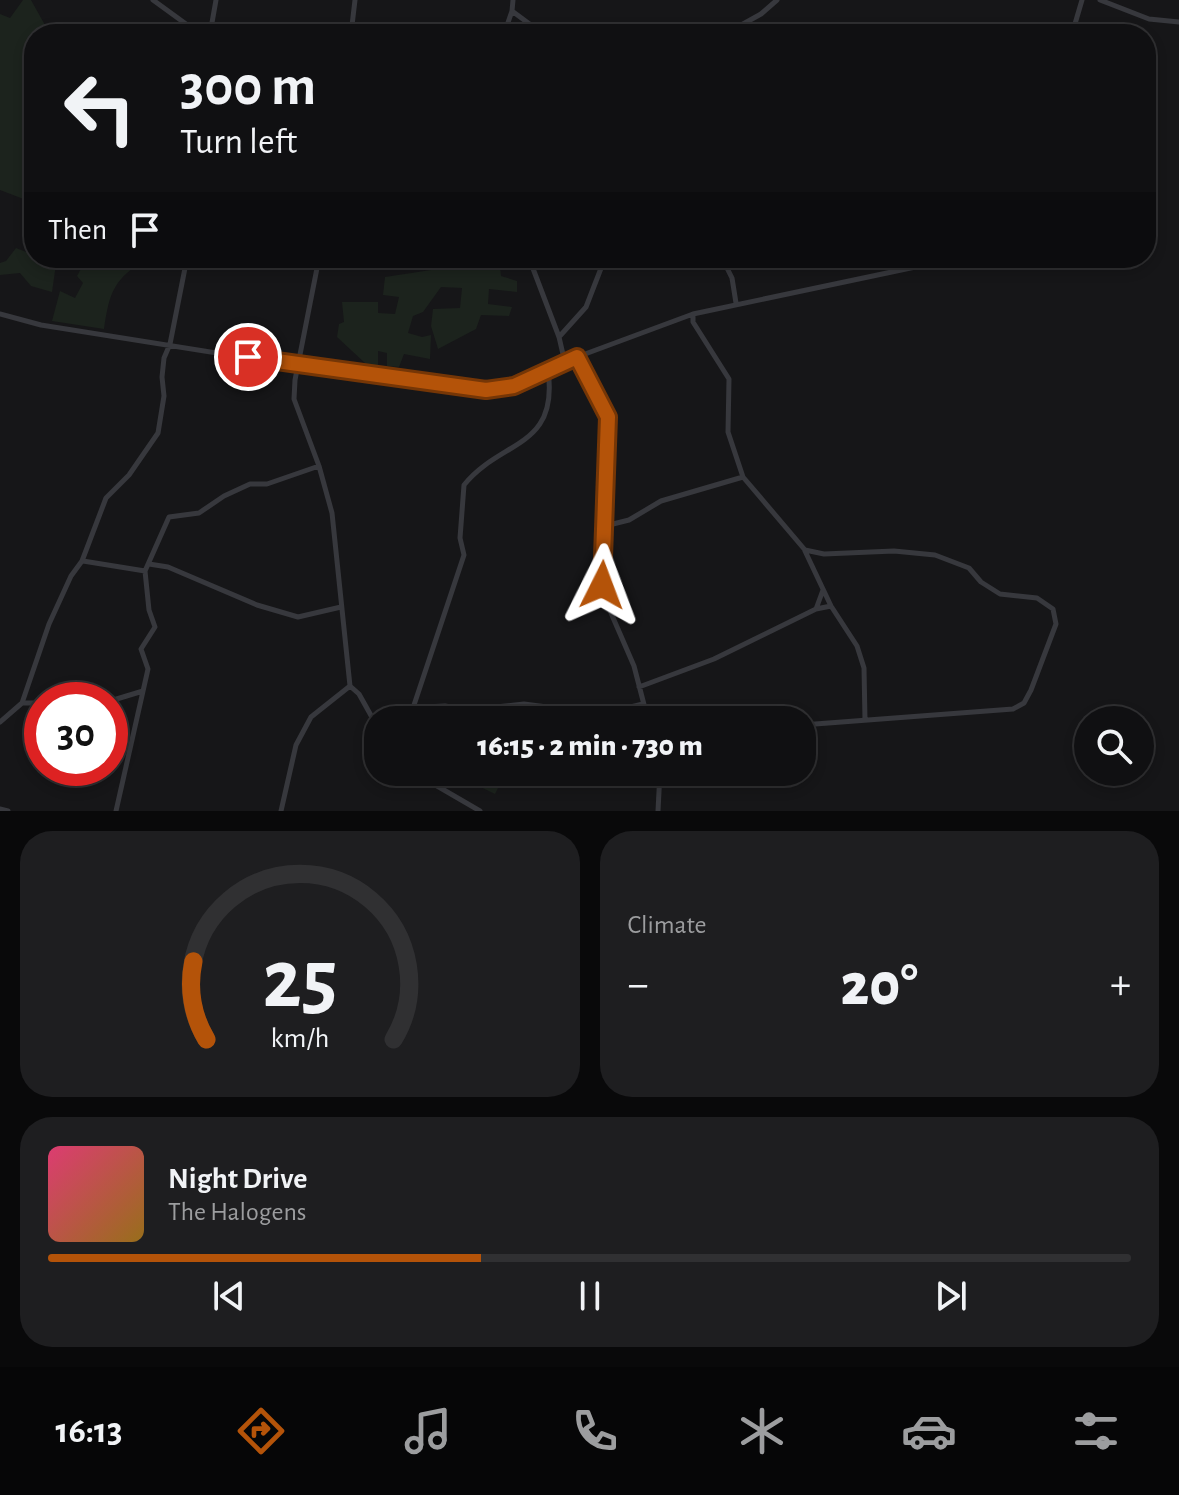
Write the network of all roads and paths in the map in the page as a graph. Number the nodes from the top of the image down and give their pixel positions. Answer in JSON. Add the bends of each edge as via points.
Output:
{"nodes":[{"id":1,"x":216,"y":0,"type":"edge"},
{"id":2,"x":355,"y":0,"type":"edge"},
{"id":3,"x":513,"y":0,"type":"edge"},
{"id":4,"x":777,"y":0,"type":"edge"},
{"id":5,"x":1082,"y":0,"type":"edge"},
{"id":6,"x":1100,"y":0,"type":"edge"},
{"id":7,"x":155,"y":1,"type":"edge"},
{"id":8,"x":512,"y":11,"type":"junction"},
{"id":9,"x":1179,"y":22,"type":"edge"},
{"id":10,"x":186,"y":24,"type":"edge"},
{"id":11,"x":211,"y":24,"type":"edge"},
{"id":12,"x":352,"y":24,"type":"edge"},
{"id":13,"x":507,"y":24,"type":"edge"},
{"id":14,"x":530,"y":24,"type":"edge"},
{"id":15,"x":743,"y":24,"type":"edge"},
{"id":16,"x":1075,"y":24,"type":"edge"},
{"id":17,"x":185,"y":268,"type":"edge"},
{"id":18,"x":317,"y":268,"type":"edge"},
{"id":19,"x":533,"y":268,"type":"edge"},
{"id":20,"x":601,"y":268,"type":"edge"},
{"id":21,"x":727,"y":268,"type":"edge"},
{"id":22,"x":916,"y":268,"type":"edge"},
{"id":23,"x":736,"y":303,"type":"junction"},
{"id":24,"x":0,"y":314,"type":"edge"},
{"id":25,"x":693,"y":314,"type":"junction"},
{"id":26,"x":559,"y":337,"type":"junction"},
{"id":27,"x":170,"y":344,"type":"junction"},
{"id":28,"x":577,"y":357,"type":"junction"},
{"id":29,"x":565,"y":363,"type":"junction"},
{"id":30,"x":299,"y":366,"type":"junction"},
{"id":31,"x":548,"y":370,"type":"junction"},
{"id":32,"x":319,"y":466,"type":"junction"},
{"id":33,"x":743,"y":477,"type":"junction"},
{"id":34,"x":605,"y":526,"type":"junction"},
{"id":35,"x":805,"y":550,"type":"junction"},
{"id":36,"x":82,"y":561,"type":"junction"},
{"id":37,"x":149,"y":564,"type":"junction"},
{"id":38,"x":145,"y":571,"type":"junction"},
{"id":39,"x":823,"y":590,"type":"junction"},
{"id":40,"x":831,"y":606,"type":"junction"},
{"id":41,"x":341,"y":607,"type":"junction"},
{"id":42,"x":816,"y":609,"type":"junction"},
{"id":43,"x":350,"y":686,"type":"junction"},
{"id":44,"x":639,"y":687,"type":"junction"},
{"id":45,"x":143,"y":691,"type":"junction"},
{"id":46,"x":128,"y":696,"type":"edge"},
{"id":47,"x":22,"y":703,"type":"joint"},
{"id":48,"x":643,"y":704,"type":"joint"},
{"id":49,"x":366,"y":706,"type":"edge"},
{"id":50,"x":415,"y":706,"type":"edge"},
{"id":51,"x":505,"y":706,"type":"edge"},
{"id":52,"x":539,"y":706,"type":"edge"},
{"id":53,"x":635,"y":706,"type":"edge"},
{"id":54,"x":865,"y":720,"type":"junction"},
{"id":55,"x":0,"y":722,"type":"edge"},
{"id":56,"x":816,"y":724,"type":"edge"},
{"id":57,"x":435,"y":786,"type":"edge"},
{"id":58,"x":659,"y":786,"type":"edge"},
{"id":59,"x":0,"y":809,"type":"edge"},
{"id":60,"x":8,"y":811,"type":"edge"},
{"id":61,"x":116,"y":811,"type":"edge"},
{"id":62,"x":281,"y":811,"type":"edge"},
{"id":63,"x":480,"y":811,"type":"edge"},
{"id":64,"x":658,"y":811,"type":"edge"}],
"edges":[{"from":1,"to":11,"type":"street"},
{"from":2,"to":12,"type":"street"},
{"from":3,"to":8,"type":"street"},
{"from":4,"to":15,"type":"street"},
{"from":5,"to":16,"type":"street"},
{"from":6,"to":9,"type":"street","via":[[1149,19]]},
{"from":7,"to":10,"type":"street"},
{"from":8,"to":13,"type":"street"},
{"from":8,"to":14,"type":"street"},
{"from":17,"to":27,"type":"street"},
{"from":18,"to":30,"type":"street"},
{"from":19,"to":26,"type":"street"},
{"from":20,"to":26,"type":"street","via":[[586,307]]},
{"from":21,"to":23,"type":"street"},
{"from":22,"to":23,"type":"street"},
{"from":23,"to":25,"type":"street"},
{"from":24,"to":27,"type":"street"},
{"from":25,"to":28,"type":"street"},
{"from":25,"to":33,"type":"street","via":[[729,379],[728,432]]},
{"from":26,"to":29,"type":"street"},
{"from":27,"to":30,"type":"street"},
{"from":27,"to":36,"type":"street","via":[[164,358],[158,433],[106,498]]},
{"from":28,"to":29,"type":"street"},
{"from":28,"to":34,"type":"street","via":[[608,417]]},
{"from":29,"to":31,"type":"street"},
{"from":30,"to":31,"type":"street","via":[[486,390],[504,389]]},
{"from":30,"to":32,"type":"street","via":[[294,399]]},
{"from":31,"to":50,"type":"street","via":[[550,405],[544,418],[464,485],[464,555]]},
{"from":32,"to":37,"type":"street","via":[[244,487],[199,513],[169,517]]},
{"from":32,"to":41,"type":"street","via":[[332,513]]},
{"from":33,"to":34,"type":"street","via":[[661,501],[629,520]]},
{"from":33,"to":35,"type":"street"},
{"from":34,"to":44,"type":"street","via":[[602,585]]},
{"from":35,"to":39,"type":"street"},
{"from":35,"to":54,"type":"street","via":[[935,555],[969,568],[1000,594],[1037,598],[1053,609],[1056,624],[1024,703],[1013,709]]},
{"from":36,"to":38,"type":"street"},
{"from":36,"to":47,"type":"street","via":[[49,624]]},
{"from":37,"to":38,"type":"street"},
{"from":37,"to":41,"type":"street","via":[[298,617]]},
{"from":38,"to":45,"type":"street","via":[[155,627],[141,649],[148,669]]},
{"from":39,"to":40,"type":"street"},
{"from":39,"to":42,"type":"street"},
{"from":40,"to":42,"type":"street"},
{"from":40,"to":54,"type":"street","via":[[857,646],[864,668]]},
{"from":41,"to":43,"type":"street"},
{"from":42,"to":44,"type":"street","via":[[714,659]]},
{"from":43,"to":49,"type":"street"},
{"from":43,"to":62,"type":"street","via":[[311,717],[296,745]]},
{"from":44,"to":48,"type":"street"},
{"from":45,"to":46,"type":"street"},
{"from":45,"to":61,"type":"street"},
{"from":47,"to":55,"type":"street"},
{"from":48,"to":53,"type":"street"},
{"from":51,"to":52,"type":"street"},
{"from":54,"to":56,"type":"street"},
{"from":57,"to":63,"type":"street"},
{"from":58,"to":64,"type":"street"},
{"from":59,"to":60,"type":"street"}]}
